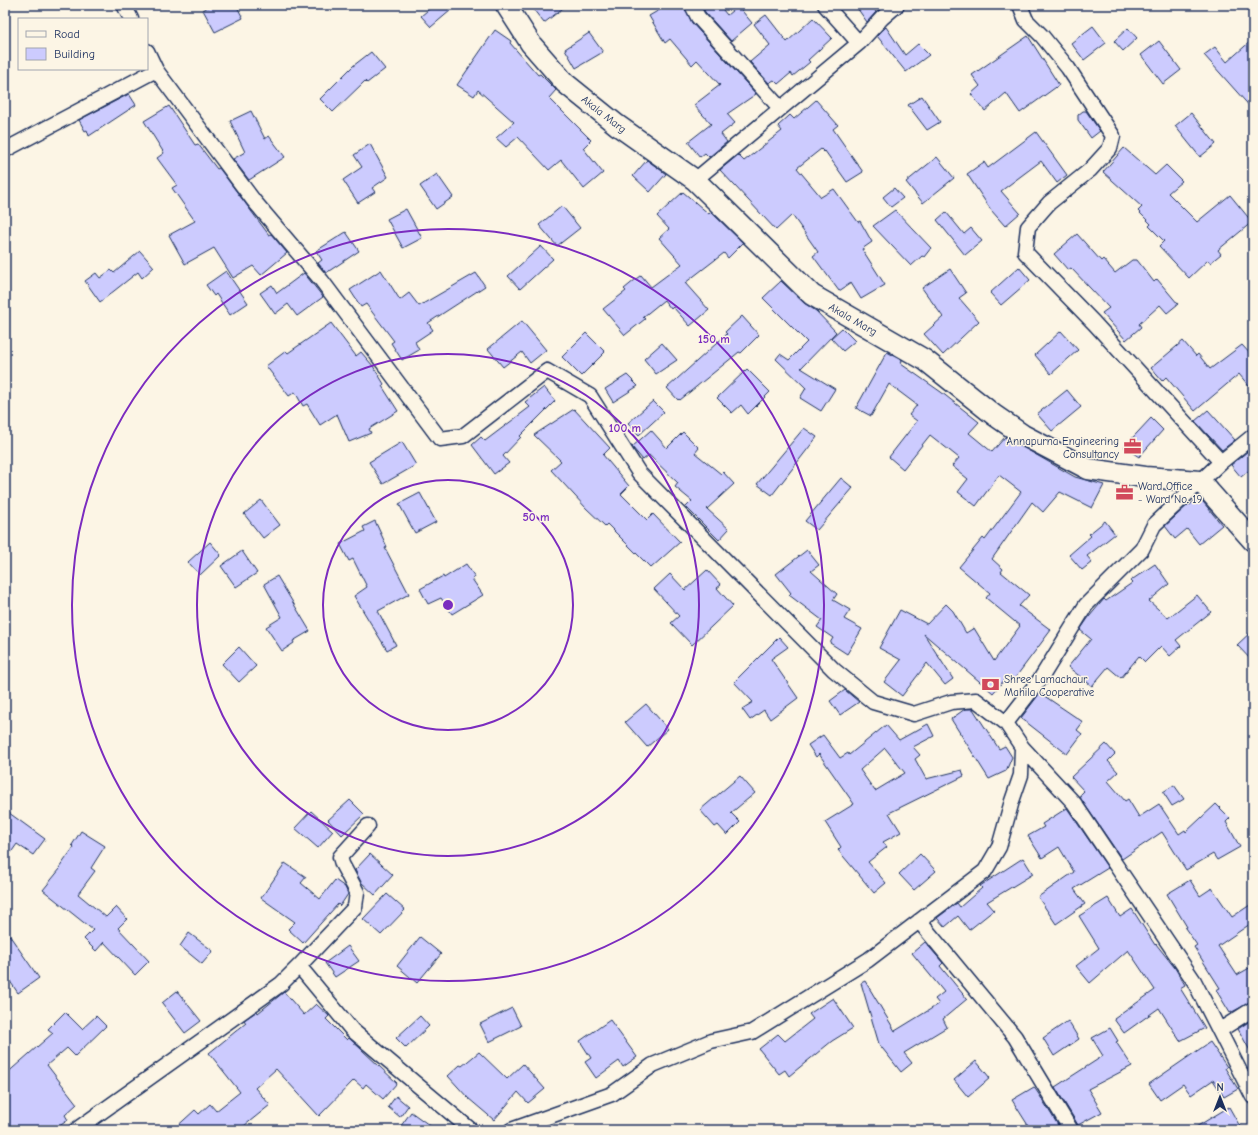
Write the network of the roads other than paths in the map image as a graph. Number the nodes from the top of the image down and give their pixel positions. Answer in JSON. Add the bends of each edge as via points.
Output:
{"nodes":[{"id":1,"x":124,"y":5,"type":"edge"},
{"id":2,"x":506,"y":5,"type":"edge"},
{"id":3,"x":692,"y":5,"type":"edge"},
{"id":4,"x":825,"y":5,"type":"edge"},
{"id":5,"x":897,"y":5,"type":"edge"},
{"id":6,"x":1020,"y":5,"type":"edge"},
{"id":7,"x":130,"y":18,"type":"edge"},
{"id":8,"x":859,"y":43,"type":"junction"},
{"id":9,"x":148,"y":53,"type":"edge"},
{"id":10,"x":156,"y":70,"type":"junction"},
{"id":11,"x":780,"y":108,"type":"junction"},
{"id":12,"x":5,"y":150,"type":"edge"},
{"id":13,"x":695,"y":180,"type":"junction"},
{"id":14,"x":1253,"y":436,"type":"edge"},
{"id":15,"x":1221,"y":462,"type":"junction"},
{"id":16,"x":1200,"y":481,"type":"junction"},
{"id":17,"x":1253,"y":541,"type":"edge"},
{"id":18,"x":1006,"y":723,"type":"junction"},
{"id":19,"x":1022,"y":747,"type":"junction"},
{"id":20,"x":368,"y":826,"type":"dead end"},
{"id":21,"x":919,"y":921,"type":"junction"},
{"id":22,"x":299,"y":966,"type":"junction"},
{"id":23,"x":1253,"y":1009,"type":"edge"},
{"id":24,"x":1220,"y":1030,"type":"junction"},
{"id":25,"x":1253,"y":1097,"type":"edge"},
{"id":26,"x":76,"y":1130,"type":"edge"},
{"id":27,"x":471,"y":1130,"type":"edge"},
{"id":28,"x":512,"y":1130,"type":"edge"},
{"id":29,"x":1071,"y":1130,"type":"edge"}],
"edges":[{"from":1,"to":7,"type":"street"},
{"from":2,"to":13,"type":"main road","name":"Akala Marg","via":[[531,44],[565,83]]},
{"from":3,"to":11,"type":"street","via":[[698,17]]},
{"from":4,"to":8,"type":"street"},
{"from":5,"to":8,"type":"street"},
{"from":6,"to":15,"type":"street","via":[[1026,20],[1068,68],[1113,136],[1110,148],[1090,170],[1049,203],[1028,227],[1025,252]]},
{"from":8,"to":11,"type":"street"},
{"from":9,"to":10,"type":"street"},
{"from":10,"to":12,"type":"street"},
{"from":10,"to":18,"type":"street","via":[[254,201],[322,281],[440,439],[463,436],[547,371],[590,396],[639,473],[834,670],[873,702],[914,714],[951,702],[976,700]]},
{"from":11,"to":13,"type":"street"},
{"from":13,"to":16,"type":"main road","name":"Akala Marg","via":[[812,295],[925,360],[1023,435],[1088,469]]},
{"from":14,"to":15,"type":"street"},
{"from":15,"to":16,"type":"street"},
{"from":16,"to":17,"type":"main road"},
{"from":16,"to":18,"type":"street","via":[[1154,525],[1142,549],[1086,605],[1041,678]]},
{"from":18,"to":19,"type":"street"},
{"from":19,"to":21,"type":"street","via":[[1021,775],[999,847],[985,871]]},
{"from":19,"to":24,"type":"street","via":[[1074,803],[1194,981]]},
{"from":20,"to":22,"type":"street","via":[[340,857],[357,892],[355,908]]},
{"from":21,"to":28,"type":"street","via":[[868,960],[752,1032],[711,1042],[653,1065],[612,1094]]},
{"from":21,"to":29,"type":"street","via":[[1015,1037]]},
{"from":22,"to":26,"type":"street","via":[[282,984]]},
{"from":22,"to":27,"type":"street","via":[[352,1030]]},
{"from":23,"to":24,"type":"street"},
{"from":24,"to":25,"type":"street"}]}
